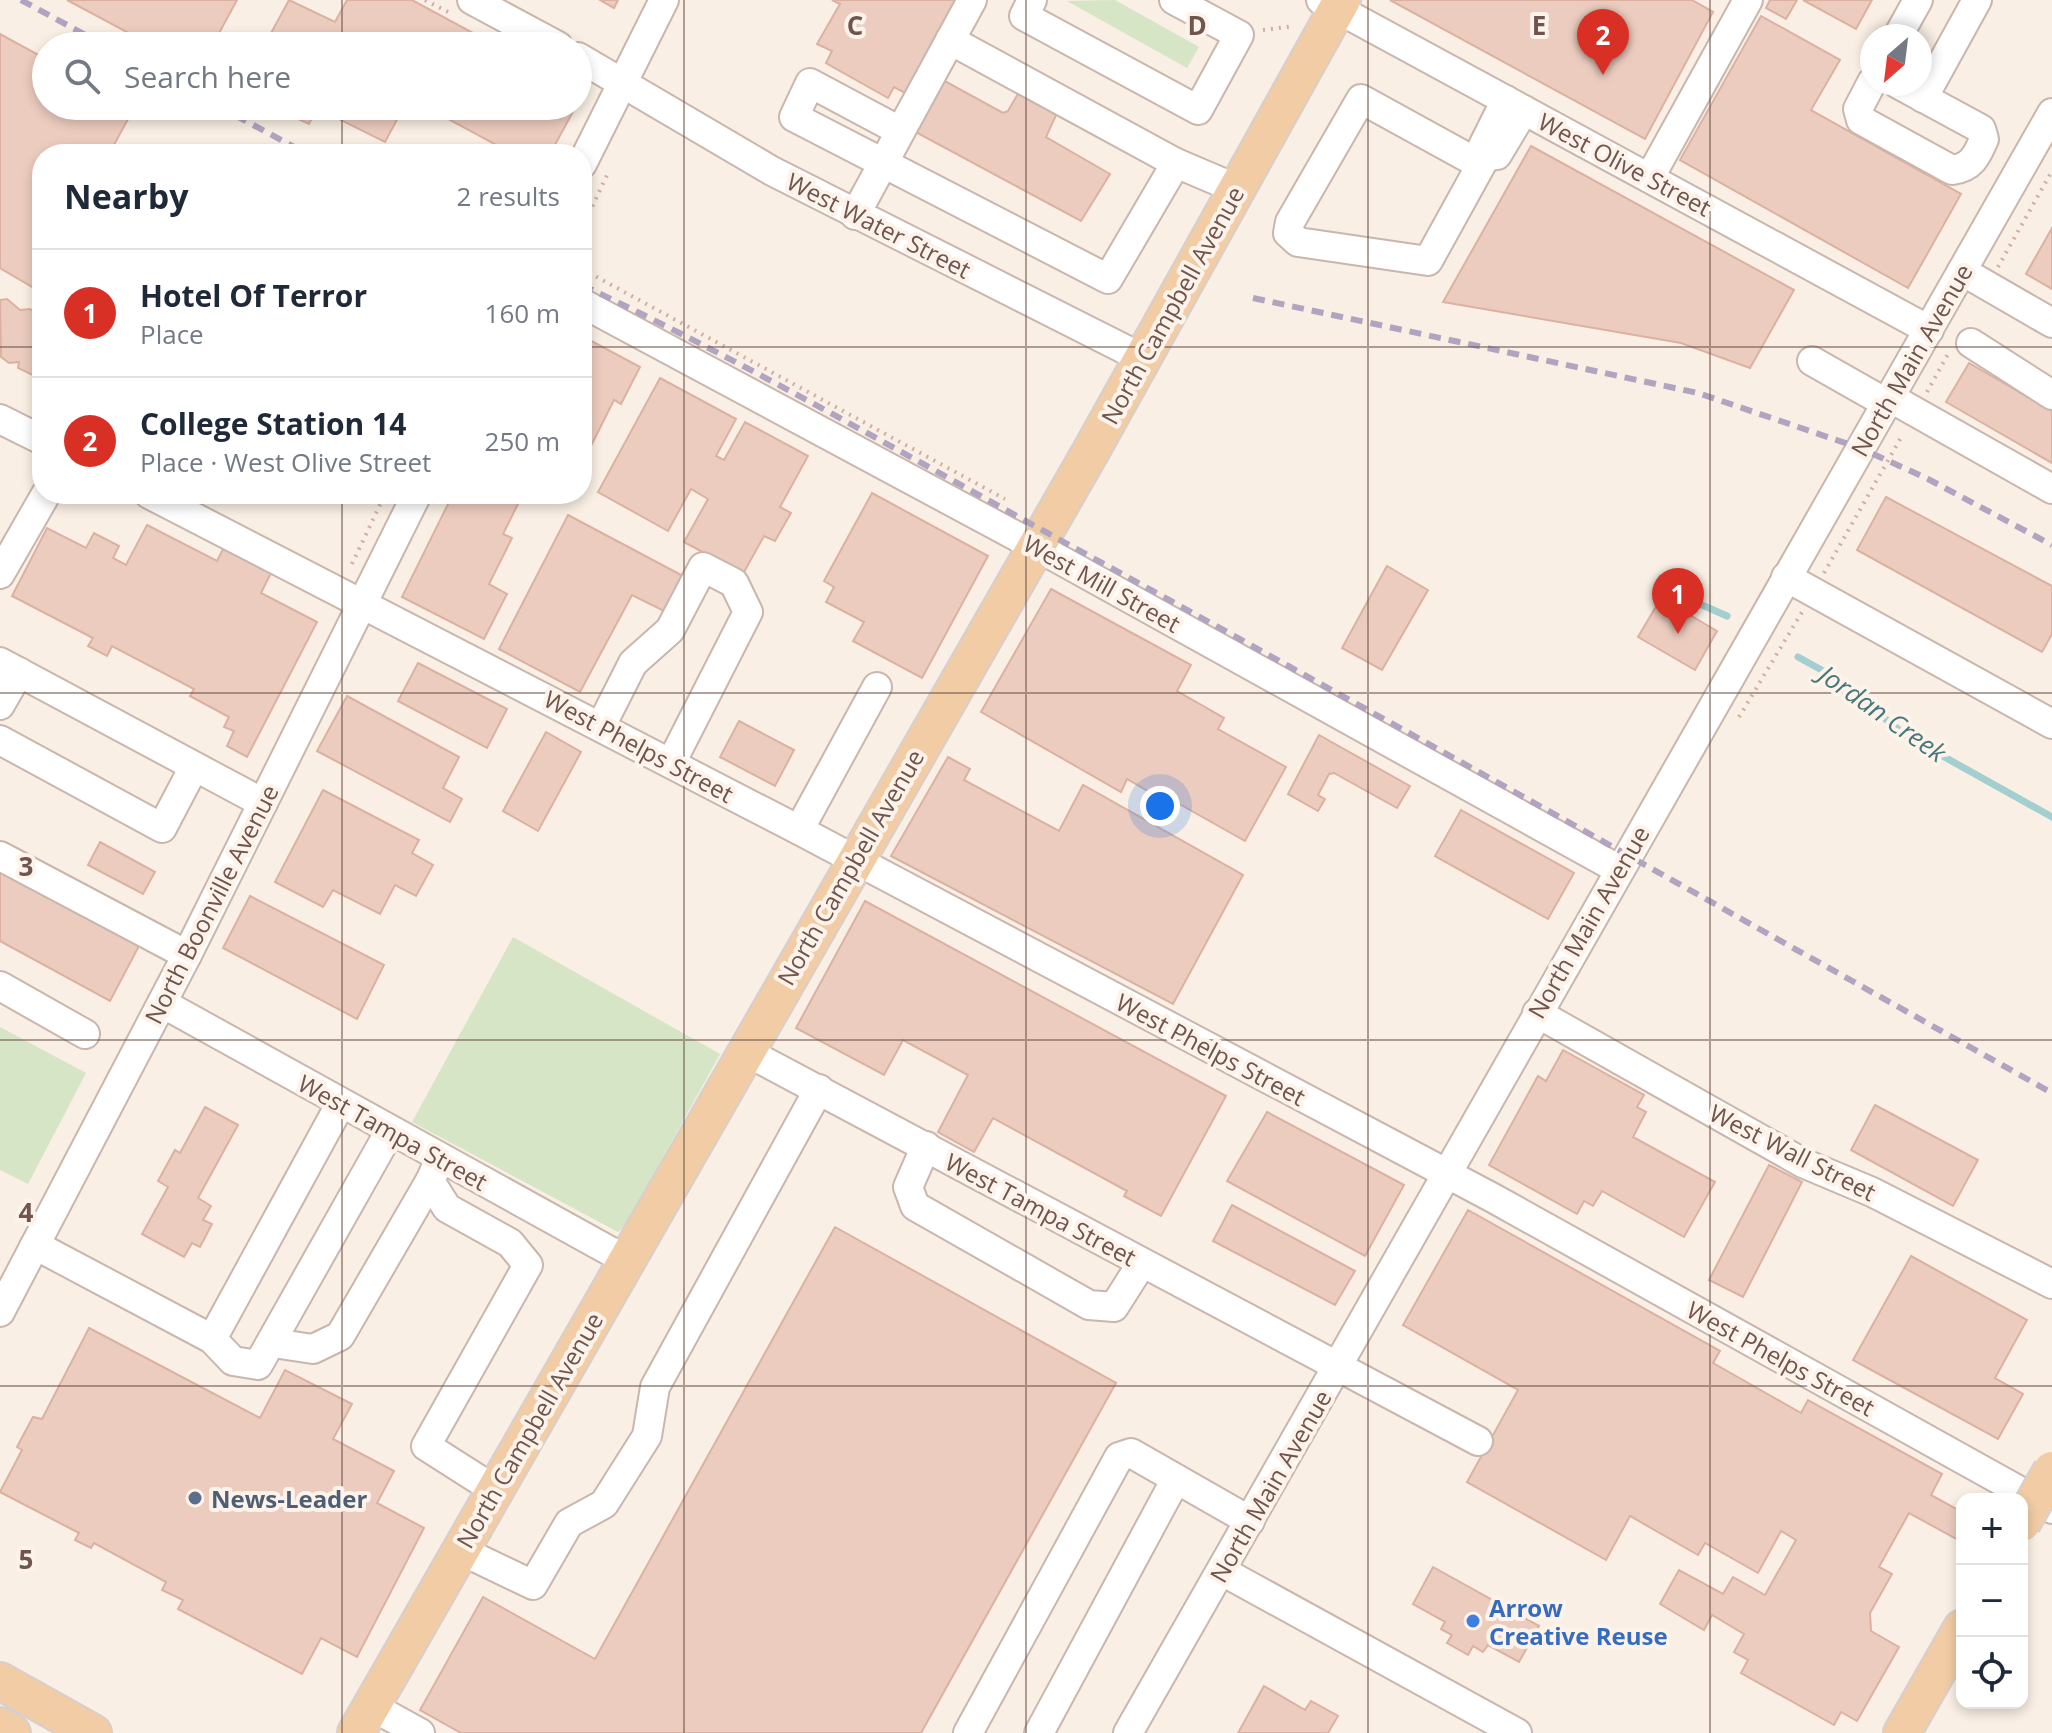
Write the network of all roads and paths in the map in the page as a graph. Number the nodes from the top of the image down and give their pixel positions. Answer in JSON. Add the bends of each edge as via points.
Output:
{"nodes":[{"id":1,"x":472,"y":0,"type":"edge"},
{"id":2,"x":664,"y":0,"type":"edge"},
{"id":3,"x":972,"y":0,"type":"edge"},
{"id":4,"x":1032,"y":0,"type":"edge"},
{"id":5,"x":1174,"y":0,"type":"edge"},
{"id":6,"x":1748,"y":0,"type":"edge"},
{"id":7,"x":1918,"y":0,"type":"edge"},
{"id":8,"x":1977,"y":0,"type":"edge"},
{"id":9,"x":1333,"y":3,"type":"edge"},
{"id":10,"x":1905,"y":24,"type":"edge"},
{"id":11,"x":1300,"y":25,"type":"dead end"},
{"id":12,"x":1262,"y":31,"type":"dead end"},
{"id":13,"x":532,"y":32,"type":"edge"},
{"id":14,"x":950,"y":40,"type":"junction"},
{"id":15,"x":592,"y":64,"type":"edge"},
{"id":16,"x":623,"y":81,"type":"junction"},
{"id":17,"x":1865,"y":96,"type":"edge"},
{"id":18,"x":1919,"y":96,"type":"edge"},
{"id":19,"x":1923,"y":98,"type":"junction"},
{"id":20,"x":1515,"y":105,"type":"junction"},
{"id":21,"x":2051,"y":117,"type":"edge"},
{"id":22,"x":900,"y":131,"type":"junction"},
{"id":23,"x":1484,"y":161,"type":"junction"},
{"id":24,"x":883,"y":162,"type":"junction"},
{"id":25,"x":1176,"y":163,"type":"junction"},
{"id":26,"x":596,"y":167,"type":"edge"},
{"id":27,"x":1650,"y":177,"type":"junction"},
{"id":28,"x":1237,"y":189,"type":"junction"},
{"id":29,"x":855,"y":215,"type":"junction"},
{"id":30,"x":1962,"y":271,"type":"junction"},
{"id":31,"x":592,"y":274,"type":"edge"},
{"id":32,"x":592,"y":308,"type":"edge"},
{"id":33,"x":2052,"y":323,"type":"edge"},
{"id":34,"x":1929,"y":330,"type":"junction"},
{"id":35,"x":1971,"y":343,"type":"dead end"},
{"id":36,"x":1142,"y":358,"type":"junction"},
{"id":37,"x":1812,"y":361,"type":"dead end"},
{"id":38,"x":2052,"y":395,"type":"edge"},
{"id":39,"x":1888,"y":400,"type":"junction"},
{"id":40,"x":0,"y":419,"type":"edge"},
{"id":41,"x":32,"y":435,"type":"edge"},
{"id":42,"x":1874,"y":486,"type":"dead end"},
{"id":43,"x":2052,"y":489,"type":"edge"},
{"id":44,"x":40,"y":504,"type":"edge"},
{"id":45,"x":169,"y":504,"type":"edge"},
{"id":46,"x":380,"y":504,"type":"edge"},
{"id":47,"x":412,"y":504,"type":"edge"},
{"id":48,"x":1015,"y":505,"type":"dead end"},
{"id":49,"x":1036,"y":546,"type":"junction"},
{"id":50,"x":0,"y":574,"type":"edge"},
{"id":51,"x":350,"y":575,"type":"dead end"},
{"id":52,"x":1786,"y":577,"type":"junction"},
{"id":53,"x":1813,"y":592,"type":"junction"},
{"id":54,"x":363,"y":602,"type":"junction"},
{"id":55,"x":1774,"y":660,"type":"dead end"},
{"id":56,"x":10,"y":667,"type":"edge"},
{"id":57,"x":877,"y":687,"type":"dead end"},
{"id":58,"x":0,"y":705,"type":"edge"},
{"id":59,"x":2052,"y":724,"type":"edge"},
{"id":60,"x":601,"y":726,"type":"junction"},
{"id":61,"x":0,"y":740,"type":"edge"},
{"id":62,"x":671,"y":763,"type":"junction"},
{"id":63,"x":194,"y":767,"type":"junction"},
{"id":64,"x":263,"y":803,"type":"junction"},
{"id":65,"x":799,"y":830,"type":"junction"},
{"id":66,"x":0,"y":856,"type":"edge"},
{"id":67,"x":854,"y":859,"type":"junction"},
{"id":68,"x":1618,"y":869,"type":"junction"},
{"id":69,"x":187,"y":955,"type":"junction"},
{"id":70,"x":0,"y":986,"type":"edge"},
{"id":71,"x":162,"y":1003,"type":"junction"},
{"id":72,"x":1537,"y":1013,"type":"junction"},
{"id":73,"x":85,"y":1034,"type":"dead end"},
{"id":74,"x":745,"y":1051,"type":"junction"},
{"id":75,"x":819,"y":1089,"type":"junction"},
{"id":76,"x":341,"y":1103,"type":"junction"},
{"id":77,"x":390,"y":1131,"type":"junction"},
{"id":78,"x":926,"y":1146,"type":"junction"},
{"id":79,"x":435,"y":1170,"type":"junction"},
{"id":80,"x":1446,"y":1174,"type":"junction"},
{"id":81,"x":35,"y":1245,"type":"junction"},
{"id":82,"x":626,"y":1260,"type":"junction"},
{"id":83,"x":1142,"y":1263,"type":"junction"},
{"id":84,"x":2052,"y":1284,"type":"edge"},
{"id":85,"x":0,"y":1312,"type":"edge"},
{"id":86,"x":212,"y":1339,"type":"junction"},
{"id":87,"x":273,"y":1343,"type":"junction"},
{"id":88,"x":1337,"y":1368,"type":"junction"},
{"id":89,"x":1478,"y":1441,"type":"dead end"},
{"id":90,"x":2052,"y":1470,"type":"edge"},
{"id":91,"x":1176,"y":1479,"type":"junction"},
{"id":92,"x":495,"y":1490,"type":"junction"},
{"id":93,"x":2052,"y":1509,"type":"edge"},
{"id":94,"x":2028,"y":1512,"type":"edge"},
{"id":95,"x":1250,"y":1521,"type":"junction"},
{"id":96,"x":460,"y":1550,"type":"junction"},
{"id":97,"x":1222,"y":1571,"type":"junction"},
{"id":98,"x":1957,"y":1637,"type":"edge"},
{"id":99,"x":0,"y":1681,"type":"edge"},
{"id":100,"x":364,"y":1720,"type":"edge"},
{"id":101,"x":0,"y":1726,"type":"edge"},
{"id":102,"x":12,"y":1733,"type":"edge"},
{"id":103,"x":93,"y":1733,"type":"edge"},
{"id":104,"x":420,"y":1733,"type":"edge"},
{"id":105,"x":968,"y":1733,"type":"edge"},
{"id":106,"x":1039,"y":1733,"type":"edge"},
{"id":107,"x":1128,"y":1733,"type":"edge"},
{"id":108,"x":1517,"y":1733,"type":"edge"},
{"id":109,"x":1902,"y":1733,"type":"edge"}],
"edges":[{"from":1,"to":13,"type":"street"},
{"from":2,"to":16,"type":"street"},
{"from":3,"to":14,"type":"street"},
{"from":4,"to":5,"type":"street","via":[[1024,16],[1198,110],[1239,35]]},
{"from":6,"to":27,"type":"street"},
{"from":7,"to":10,"type":"street"},
{"from":8,"to":19,"type":"street"},
{"from":9,"to":20,"type":"street","name":"West Olive Street"},
{"from":9,"to":28,"type":"main road","name":"North Campbell Avenue"},
{"from":11,"to":12,"type":"path"},
{"from":14,"to":22,"type":"street"},
{"from":14,"to":25,"type":"street"},
{"from":15,"to":16,"type":"street","name":"West Water Street"},
{"from":16,"to":26,"type":"street"},
{"from":16,"to":29,"type":"street","name":"West Water Street"},
{"from":17,"to":19,"type":"street","via":[[1858,109],[1861,120],[1952,170],[1965,169],[1984,139],[1981,129]]},
{"from":18,"to":19,"type":"street"},
{"from":20,"to":23,"type":"street","via":[[1483,146]]},
{"from":20,"to":27,"type":"street","name":"West Olive Street"},
{"from":21,"to":30,"type":"street","name":"North Main Avenue"},
{"from":22,"to":24,"type":"street"},
{"from":22,"to":24,"type":"street","via":[[810,83],[794,117]]},
{"from":23,"to":23,"type":"street","via":[[1428,261],[1298,242],[1288,233],[1361,99]]},
{"from":24,"to":25,"type":"street","via":[[1108,279]]},
{"from":24,"to":29,"type":"street"},
{"from":25,"to":28,"type":"street"},
{"from":27,"to":34,"type":"street","name":"West Olive Street"},
{"from":28,"to":36,"type":"main road","name":"North Campbell Avenue"},
{"from":29,"to":36,"type":"street","name":"West Water Street"},
{"from":30,"to":33,"type":"street"},
{"from":30,"to":34,"type":"street","name":"North Main Avenue"},
{"from":31,"to":48,"type":"path"},
{"from":32,"to":49,"type":"street","name":"West Mill Street"},
{"from":34,"to":39,"type":"street","name":"North Main Avenue"},
{"from":35,"to":38,"type":"street"},
{"from":36,"to":49,"type":"main road","name":"North Campbell Avenue"},
{"from":37,"to":39,"type":"street"},
{"from":39,"to":43,"type":"street"},
{"from":39,"to":52,"type":"street","name":"North Main Avenue"},
{"from":40,"to":41,"type":"street"},
{"from":42,"to":53,"type":"path"},
{"from":44,"to":50,"type":"street"},
{"from":45,"to":54,"type":"street","name":"West Phelps Street"},
{"from":46,"to":51,"type":"path"},
{"from":47,"to":54,"type":"street","name":"North Boonville Avenue"},
{"from":49,"to":67,"type":"main road","name":"North Campbell Avenue"},
{"from":49,"to":68,"type":"street","name":"West Mill Street"},
{"from":52,"to":53,"type":"street"},
{"from":52,"to":68,"type":"street","name":"North Main Avenue"},
{"from":53,"to":55,"type":"path"},
{"from":53,"to":59,"type":"street"},
{"from":54,"to":60,"type":"street","name":"West Phelps Street"},
{"from":54,"to":64,"type":"street","name":"North Boonville Avenue"},
{"from":56,"to":58,"type":"street"},
{"from":56,"to":63,"type":"street"},
{"from":57,"to":65,"type":"street"},
{"from":60,"to":62,"type":"street","name":"West Phelps Street"},
{"from":60,"to":62,"type":"street","via":[[633,663],[670,630],[703,567],[734,583],[748,612]]},
{"from":61,"to":63,"type":"street","via":[[162,828]]},
{"from":62,"to":65,"type":"street","name":"West Phelps Street"},
{"from":63,"to":64,"type":"street"},
{"from":64,"to":69,"type":"street","name":"North Boonville Avenue"},
{"from":65,"to":67,"type":"street","name":"West Phelps Street"},
{"from":66,"to":69,"type":"street"},
{"from":67,"to":74,"type":"main road","name":"North Campbell Avenue"},
{"from":67,"to":80,"type":"street","name":"West Phelps Street"},
{"from":68,"to":72,"type":"street","name":"North Main Avenue"},
{"from":69,"to":71,"type":"street","name":"North Boonville Avenue"},
{"from":70,"to":73,"type":"street"},
{"from":71,"to":76,"type":"street","name":"West Tampa Street"},
{"from":71,"to":81,"type":"street","name":"North Boonville Avenue"},
{"from":72,"to":80,"type":"street","name":"North Main Avenue"},
{"from":72,"to":84,"type":"street","name":"West Wall Street","via":[[1803,1163],[1872,1192]]},
{"from":74,"to":75,"type":"street","name":"West Tampa Street"},
{"from":74,"to":82,"type":"main road","name":"North Campbell Avenue"},
{"from":75,"to":78,"type":"street","name":"West Tampa Street"},
{"from":75,"to":96,"type":"street","via":[[655,1387],[647,1436],[604,1504],[569,1523],[533,1585]]},
{"from":76,"to":77,"type":"street","name":"West Tampa Street"},
{"from":76,"to":86,"type":"street"},
{"from":77,"to":79,"type":"street","name":"West Tampa Street"},
{"from":77,"to":87,"type":"street"},
{"from":78,"to":83,"type":"street","name":"West Tampa Street"},
{"from":78,"to":83,"type":"street","via":[[908,1187],[915,1206],[1089,1305],[1114,1307]]},
{"from":79,"to":82,"type":"street","name":"West Tampa Street"},
{"from":79,"to":87,"type":"street","via":[[340,1336],[313,1349]]},
{"from":79,"to":92,"type":"street","via":[[447,1208],[510,1243],[528,1265],[426,1446]]},
{"from":80,"to":88,"type":"street","name":"North Main Avenue"},
{"from":80,"to":93,"type":"street","name":"West Phelps Street"},
{"from":81,"to":85,"type":"street","name":"North Boonville Avenue"},
{"from":81,"to":86,"type":"street"},
{"from":82,"to":92,"type":"main road","name":"North Campbell Avenue"},
{"from":83,"to":88,"type":"street","name":"West Tampa Street"},
{"from":86,"to":87,"type":"street","via":[[233,1361],[258,1365]]},
{"from":88,"to":89,"type":"street","name":"West Tampa Street"},
{"from":88,"to":95,"type":"street","name":"North Main Avenue"},
{"from":90,"to":94,"type":"main road","bridge":true},
{"from":91,"to":95,"type":"street"},
{"from":91,"to":105,"type":"street","via":[[1131,1453],[1119,1457]]},
{"from":91,"to":106,"type":"street"},
{"from":92,"to":96,"type":"main road","name":"North Campbell Avenue"},
{"from":95,"to":97,"type":"street","name":"North Main Avenue"},
{"from":96,"to":100,"type":"main road","name":"North Campbell Avenue"},
{"from":97,"to":107,"type":"street","name":"North Main Avenue"},
{"from":97,"to":108,"type":"street"},
{"from":98,"to":109,"type":"main road"},
{"from":99,"to":103,"type":"main road"},
{"from":100,"to":104,"type":"street"},
{"from":101,"to":102,"type":"main road"}]}
